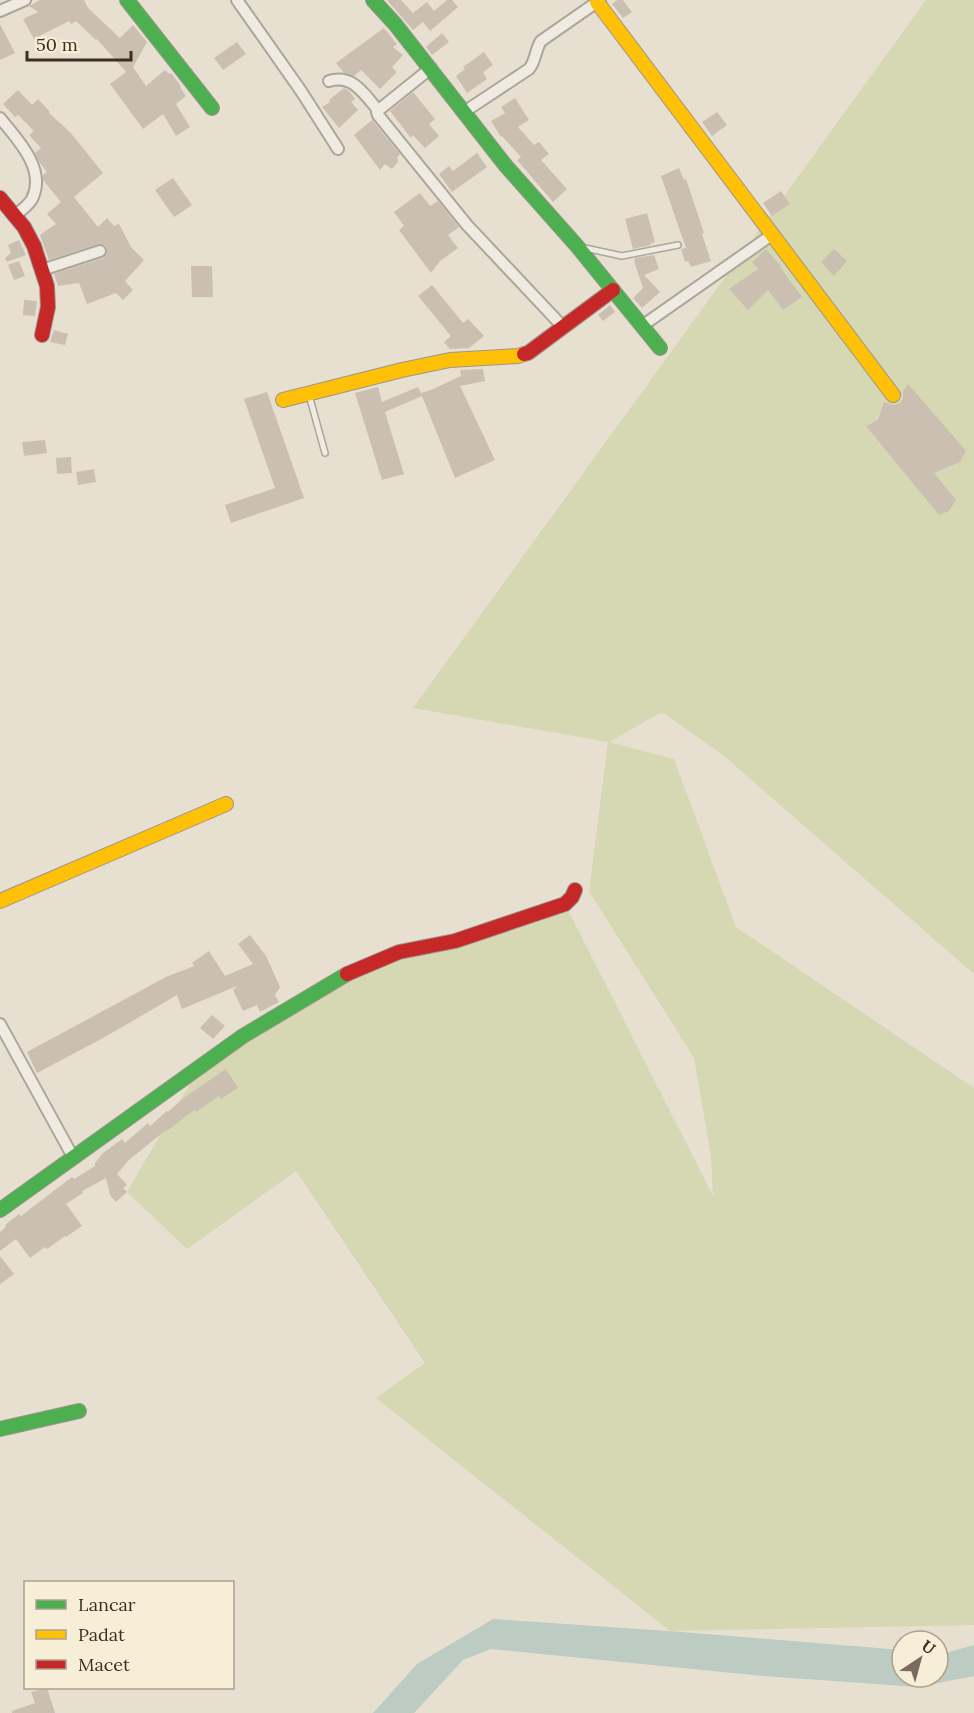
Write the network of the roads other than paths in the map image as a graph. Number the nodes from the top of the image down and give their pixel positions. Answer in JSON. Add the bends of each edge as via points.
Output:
{"nodes":[{"id":1,"x":25,"y":0,"type":"edge"},
{"id":2,"x":127,"y":0,"type":"edge"},
{"id":3,"x":237,"y":0,"type":"edge"},
{"id":4,"x":373,"y":0,"type":"edge"},
{"id":5,"x":599,"y":1,"type":"edge"},
{"id":6,"x":0,"y":11,"type":"edge"},
{"id":7,"x":430,"y":68,"type":"junction"},
{"id":8,"x":329,"y":81,"type":"dead end"},
{"id":9,"x":212,"y":108,"type":"dead end"},
{"id":10,"x":378,"y":110,"type":"junction"},
{"id":11,"x":464,"y":112,"type":"junction"},
{"id":12,"x":0,"y":118,"type":"edge"},
{"id":13,"x":338,"y":149,"type":"dead end"},
{"id":14,"x":0,"y":198,"type":"edge"},
{"id":15,"x":15,"y":216,"type":"junction"},
{"id":16,"x":773,"y":234,"type":"junction"},
{"id":17,"x":678,"y":245,"type":"dead end"},
{"id":18,"x":577,"y":246,"type":"junction"},
{"id":19,"x":100,"y":251,"type":"dead end"},
{"id":20,"x":42,"y":270,"type":"junction"},
{"id":21,"x":613,"y":290,"type":"junction"},
{"id":22,"x":642,"y":326,"type":"junction"},
{"id":23,"x":563,"y":327,"type":"junction"},
{"id":24,"x":42,"y":335,"type":"dead end"},
{"id":25,"x":660,"y":348,"type":"dead end"},
{"id":26,"x":308,"y":394,"type":"junction"},
{"id":27,"x":893,"y":395,"type":"dead end"},
{"id":28,"x":283,"y":400,"type":"dead end"},
{"id":29,"x":325,"y":453,"type":"dead end"},
{"id":30,"x":226,"y":804,"type":"dead end"},
{"id":31,"x":575,"y":890,"type":"dead end"},
{"id":32,"x":0,"y":901,"type":"edge"},
{"id":33,"x":0,"y":1024,"type":"edge"},
{"id":34,"x":72,"y":1157,"type":"junction"},
{"id":35,"x":0,"y":1210,"type":"edge"},
{"id":36,"x":79,"y":1411,"type":"dead end"},
{"id":37,"x":0,"y":1429,"type":"edge"}],
"edges":[{"from":1,"to":6,"type":"street"},
{"from":2,"to":9,"type":"street"},
{"from":3,"to":13,"type":"street"},
{"from":4,"to":7,"type":"street"},
{"from":5,"to":11,"type":"street","via":[[541,41],[529,69]]},
{"from":5,"to":16,"type":"street"},
{"from":7,"to":10,"type":"street"},
{"from":7,"to":11,"type":"street"},
{"from":8,"to":10,"type":"street","via":[[348,80]]},
{"from":10,"to":23,"type":"street","via":[[380,118],[467,225]]},
{"from":11,"to":18,"type":"street"},
{"from":12,"to":15,"type":"street","via":[[24,148],[35,175],[32,201]]},
{"from":14,"to":15,"type":"street"},
{"from":15,"to":20,"type":"street","via":[[24,227]]},
{"from":16,"to":22,"type":"street"},
{"from":16,"to":27,"type":"street"},
{"from":17,"to":18,"type":"lane","via":[[622,256]]},
{"from":18,"to":21,"type":"street"},
{"from":19,"to":20,"type":"street"},
{"from":20,"to":24,"type":"street","via":[[48,307]]},
{"from":21,"to":22,"type":"street"},
{"from":21,"to":23,"type":"street"},
{"from":22,"to":25,"type":"street"},
{"from":23,"to":26,"type":"street","via":[[518,356],[450,360]]},
{"from":26,"to":28,"type":"street"},
{"from":26,"to":29,"type":"lane"},
{"from":30,"to":32,"type":"street"},
{"from":31,"to":34,"type":"street","via":[[565,904],[455,941],[399,952],[351,971],[243,1036]]},
{"from":33,"to":34,"type":"street"},
{"from":34,"to":35,"type":"street"},
{"from":36,"to":37,"type":"street"}]}
